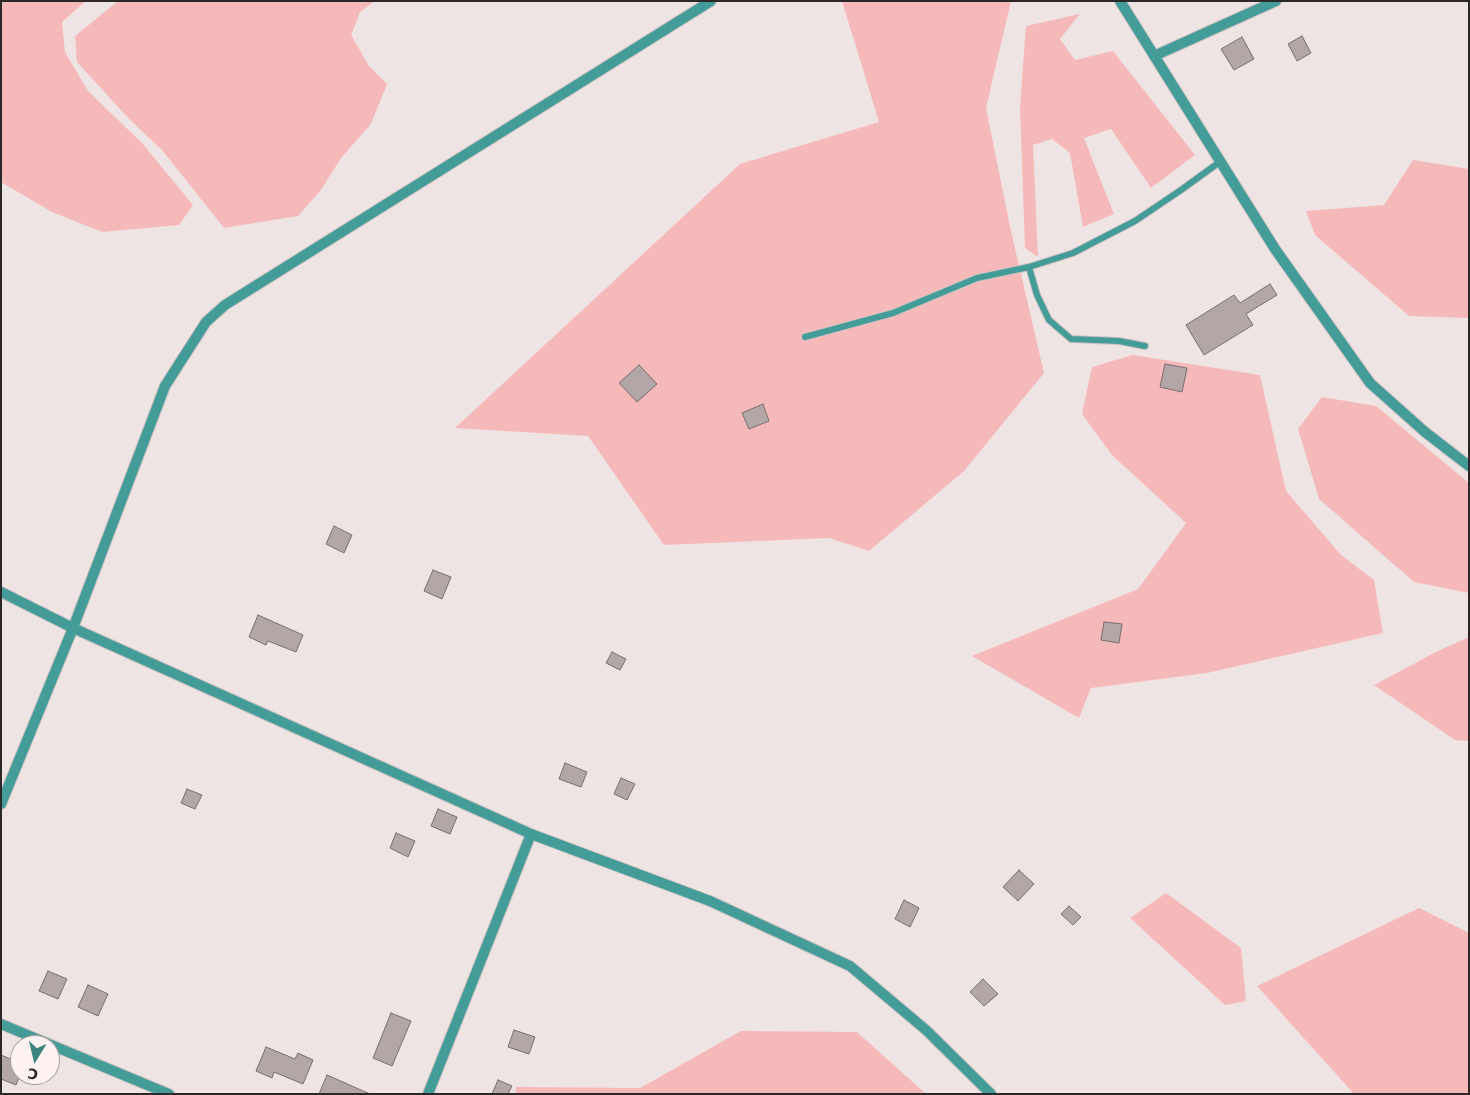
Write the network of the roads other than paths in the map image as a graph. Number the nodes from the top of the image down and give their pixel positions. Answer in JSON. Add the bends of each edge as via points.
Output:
{"nodes":[{"id":1,"x":711,"y":1,"type":"edge"},
{"id":2,"x":1120,"y":1,"type":"edge"},
{"id":3,"x":1276,"y":1,"type":"edge"},
{"id":4,"x":1154,"y":56,"type":"junction"},
{"id":5,"x":1221,"y":161,"type":"junction"},
{"id":6,"x":1029,"y":267,"type":"junction"},
{"id":7,"x":805,"y":338,"type":"dead end"},
{"id":8,"x":1145,"y":346,"type":"dead end"},
{"id":9,"x":1469,"y":466,"type":"edge"},
{"id":10,"x":1,"y":592,"type":"edge"},
{"id":11,"x":73,"y":628,"type":"junction"},
{"id":12,"x":1,"y":804,"type":"edge"},
{"id":13,"x":531,"y":834,"type":"junction"},
{"id":14,"x":1,"y":1024,"type":"edge"},
{"id":15,"x":162,"y":1092,"type":"edge"},
{"id":16,"x":428,"y":1094,"type":"edge"},
{"id":17,"x":991,"y":1094,"type":"edge"}],
"edges":[{"from":1,"to":11,"type":"street","via":[[225,305],[206,322],[165,386]]},
{"from":2,"to":4,"type":"street"},
{"from":3,"to":4,"type":"street"},
{"from":4,"to":5,"type":"street"},
{"from":5,"to":6,"type":"lane","via":[[1135,221],[1073,252]]},
{"from":5,"to":9,"type":"street","via":[[1275,248],[1370,383]]},
{"from":6,"to":7,"type":"lane","via":[[977,278],[893,313]]},
{"from":6,"to":8,"type":"lane","via":[[1049,320],[1071,339]]},
{"from":10,"to":11,"type":"street"},
{"from":11,"to":12,"type":"street"},
{"from":11,"to":13,"type":"street"},
{"from":13,"to":16,"type":"street"},
{"from":13,"to":17,"type":"street","via":[[710,901],[850,966],[926,1030]]},
{"from":14,"to":15,"type":"street"}]}
